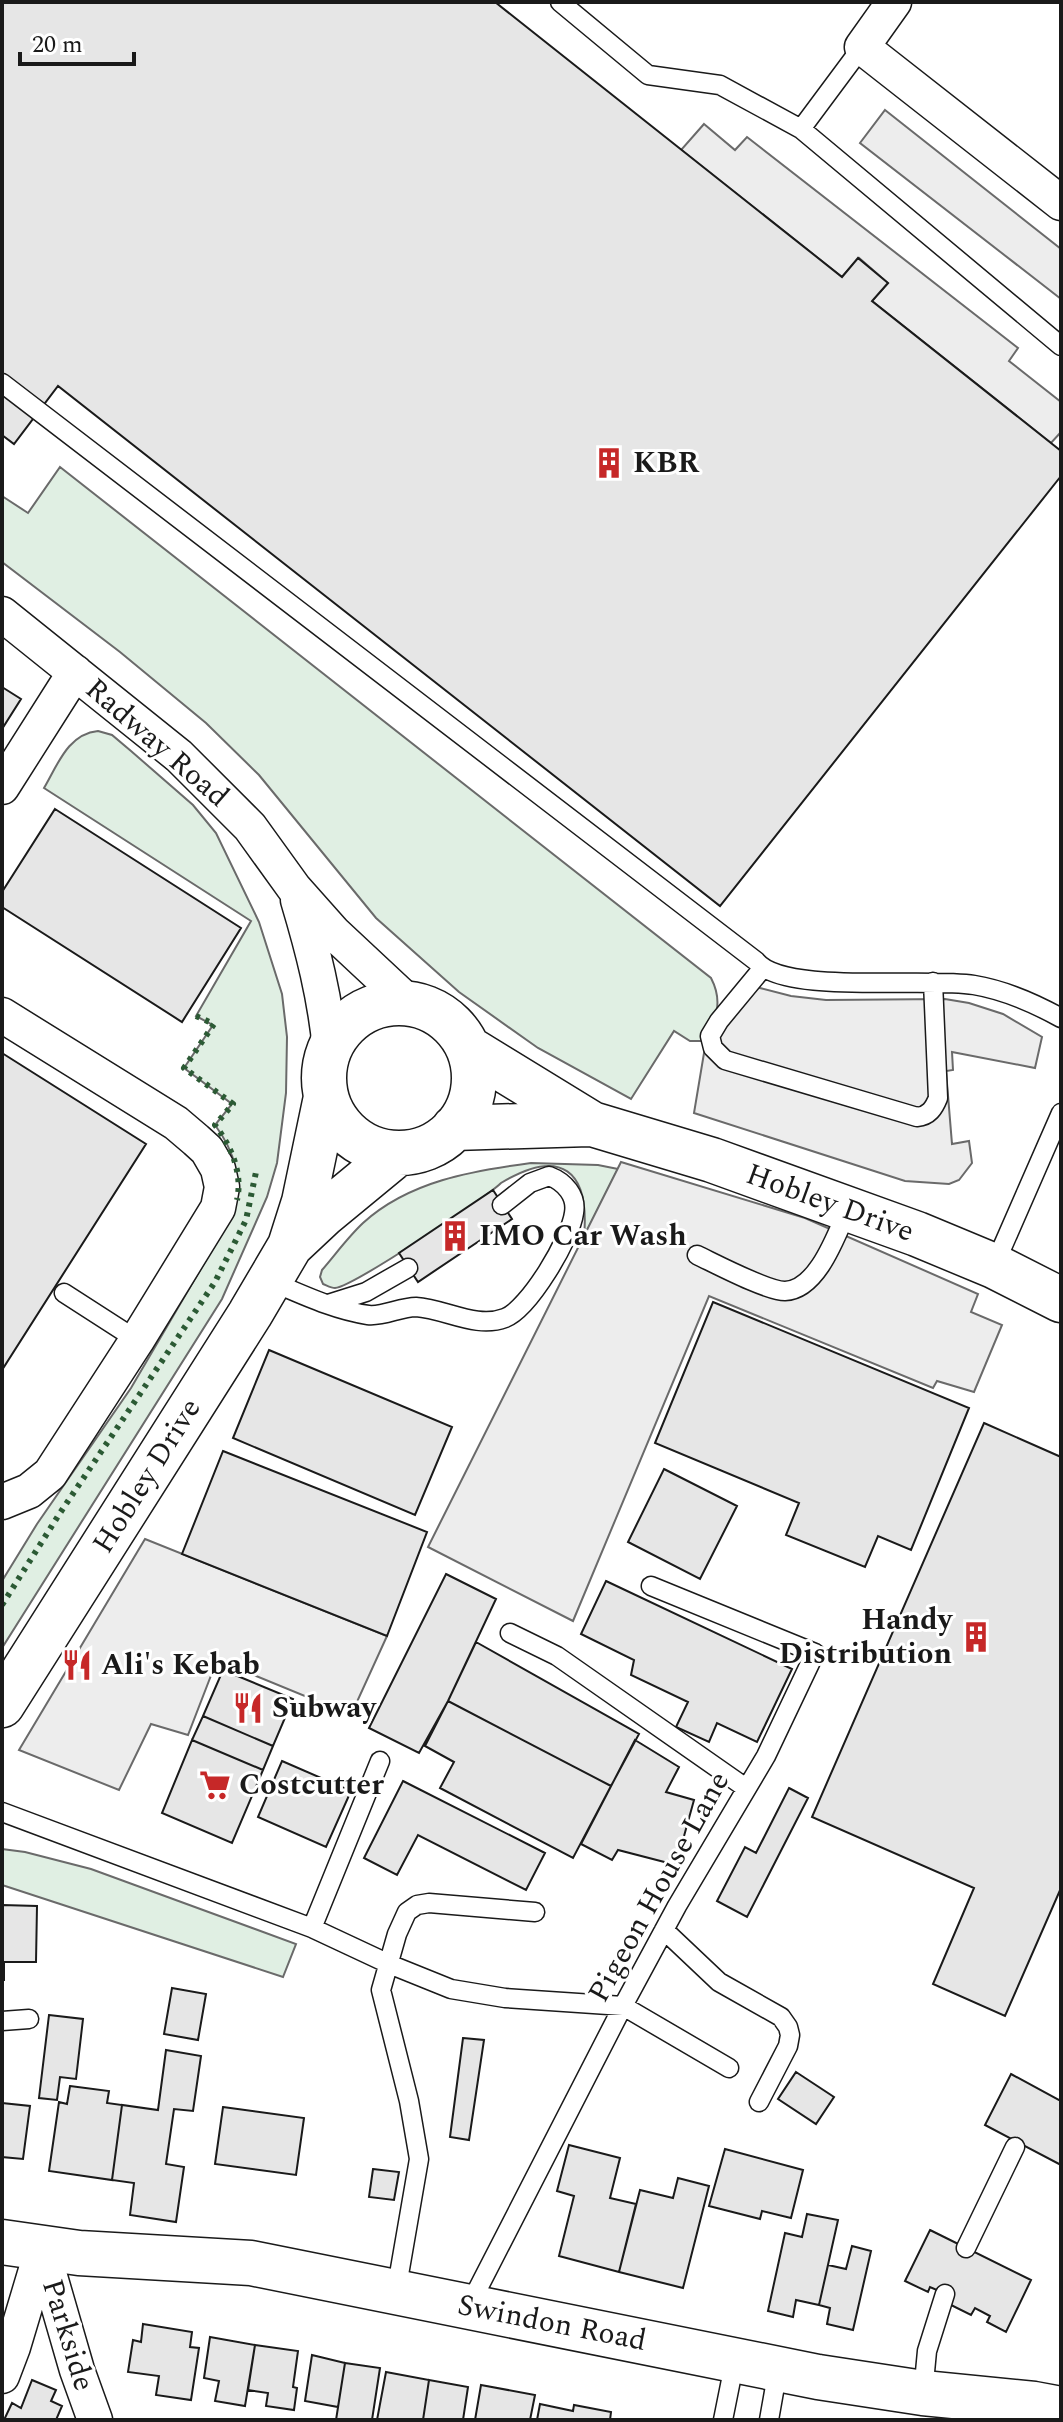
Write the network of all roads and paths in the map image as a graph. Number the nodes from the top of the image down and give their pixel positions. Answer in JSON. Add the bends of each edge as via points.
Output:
{"nodes":[{"id":1,"x":560,"y":2,"type":"edge"},
{"id":2,"x":894,"y":2,"type":"edge"},
{"id":3,"x":862,"y":47,"type":"junction"},
{"id":4,"x":801,"y":129,"type":"junction"},
{"id":5,"x":1061,"y":203,"type":"edge"},
{"id":6,"x":1061,"y":346,"type":"edge"},
{"id":7,"x":2,"y":383,"type":"edge"},
{"id":8,"x":2,"y":614,"type":"edge"},
{"id":9,"x":75,"y":672,"type":"junction"},
{"id":10,"x":2,"y":787,"type":"edge"},
{"id":11,"x":294,"y":888,"type":"junction"},
{"id":12,"x":762,"y":969,"type":"junction"},
{"id":13,"x":933,"y":982,"type":"junction"},
{"id":14,"x":410,"y":1004,"type":"junction"},
{"id":15,"x":2,"y":1015,"type":"edge"},
{"id":16,"x":1061,"y":1018,"type":"edge"},
{"id":17,"x":468,"y":1048,"type":"junction"},
{"id":18,"x":330,"y":1049,"type":"junction"},
{"id":19,"x":326,"y":1097,"type":"junction"},
{"id":20,"x":1061,"y":1113,"type":"edge"},
{"id":21,"x":592,"y":1124,"type":"junction"},
{"id":22,"x":454,"y":1128,"type":"junction"},
{"id":23,"x":398,"y":1153,"type":"junction"},
{"id":24,"x":502,"y":1205,"type":"dead end"},
{"id":25,"x":848,"y":1209,"type":"junction"},
{"id":26,"x":697,"y":1255,"type":"dead end"},
{"id":27,"x":280,"y":1264,"type":"junction"},
{"id":28,"x":994,"y":1266,"type":"junction"},
{"id":29,"x":408,"y":1268,"type":"dead end"},
{"id":30,"x":64,"y":1293,"type":"dead end"},
{"id":31,"x":1061,"y":1300,"type":"edge"},
{"id":32,"x":328,"y":1304,"type":"junction"},
{"id":33,"x":137,"y":1340,"type":"junction"},
{"id":34,"x":2,"y":1502,"type":"edge"},
{"id":35,"x":651,"y":1586,"type":"dead end"},
{"id":36,"x":510,"y":1633,"type":"dead end"},
{"id":37,"x":2,"y":1705,"type":"edge"},
{"id":38,"x":380,"y":1761,"type":"dead end"},
{"id":39,"x":746,"y":1788,"type":"junction"},
{"id":40,"x":2,"y":1812,"type":"edge"},
{"id":41,"x":535,"y":1912,"type":"dead end"},
{"id":42,"x":312,"y":1928,"type":"junction"},
{"id":43,"x":664,"y":1930,"type":"junction"},
{"id":44,"x":389,"y":1964,"type":"junction"},
{"id":45,"x":623,"y":2006,"type":"junction"},
{"id":46,"x":29,"y":2019,"type":"dead end"},
{"id":47,"x":2,"y":2021,"type":"edge"},
{"id":48,"x":729,"y":2068,"type":"dead end"},
{"id":49,"x":759,"y":2102,"type":"dead end"},
{"id":50,"x":1015,"y":2147,"type":"dead end"},
{"id":51,"x":22,"y":2246,"type":"edge"},
{"id":52,"x":966,"y":2248,"type":"dead end"},
{"id":53,"x":396,"y":2292,"type":"junction"},
{"id":54,"x":945,"y":2294,"type":"dead end"},
{"id":55,"x":469,"y":2307,"type":"junction"},
{"id":56,"x":735,"y":2360,"type":"junction"},
{"id":57,"x":778,"y":2369,"type":"junction"},
{"id":58,"x":2,"y":2376,"type":"edge"},
{"id":59,"x":923,"y":2393,"type":"junction"},
{"id":60,"x":1061,"y":2409,"type":"edge"},
{"id":61,"x":95,"y":2420,"type":"edge"},
{"id":62,"x":723,"y":2420,"type":"edge"},
{"id":63,"x":769,"y":2420,"type":"edge"}],
"edges":[{"from":1,"to":4,"type":"lane","via":[[648,75],[720,85]]},
{"from":2,"to":3,"type":"street"},
{"from":3,"to":4,"type":"lane"},
{"from":3,"to":5,"type":"street"},
{"from":4,"to":6,"type":"lane"},
{"from":7,"to":12,"type":"lane"},
{"from":8,"to":9,"type":"street","name":"Radway Road"},
{"from":9,"to":10,"type":"street"},
{"from":9,"to":11,"type":"street","name":"Radway Road","via":[[229,804]]},
{"from":11,"to":14,"type":"street","name":"Radway Road","via":[[357,957]]},
{"from":11,"to":18,"type":"street","name":"Radway Road","via":[[318,965]]},
{"from":12,"to":13,"type":"lane","via":[[824,983]]},
{"from":12,"to":13,"type":"lane","via":[[710,1036],[725,1060],[917,1117],[933,1110],[938,1098]]},
{"from":13,"to":16,"type":"lane","via":[[1001,992]]},
{"from":14,"to":17,"type":"main road","via":[[434,1011]]},
{"from":14,"to":18,"type":"main road","via":[[385,1004],[362,1013],[342,1029]]},
{"from":15,"to":33,"type":"street","via":[[176,1123],[207,1150],[218,1169],[218,1208]]},
{"from":17,"to":21,"type":"main road","name":"Hobley Drive"},
{"from":17,"to":22,"type":"main road","via":[[474,1072],[472,1097]]},
{"from":18,"to":19,"type":"main road"},
{"from":19,"to":23,"type":"main road","via":[[352,1137],[374,1149]]},
{"from":19,"to":27,"type":"main road","name":"Hobley Drive","via":[[304,1202]]},
{"from":20,"to":28,"type":"lane"},
{"from":21,"to":22,"type":"main road","name":"Hobley Drive"},
{"from":21,"to":25,"type":"main road","name":"Hobley Drive"},
{"from":22,"to":23,"type":"main road","via":[[423,1150]]},
{"from":23,"to":27,"type":"main road","name":"Hobley Drive","via":[[334,1205]]},
{"from":24,"to":32,"type":"lane","via":[[530,1183],[549,1176],[573,1195],[575,1212],[539,1287],[509,1317],[490,1322],[415,1307],[371,1316]]},
{"from":25,"to":26,"type":"lane","via":[[826,1258],[798,1288],[784,1291]]},
{"from":25,"to":28,"type":"main road","name":"Hobley Drive"},
{"from":27,"to":32,"type":"lane"},
{"from":27,"to":37,"type":"main road","name":"Hobley Drive"},
{"from":28,"to":31,"type":"main road","name":"Hobley Drive"},
{"from":29,"to":32,"type":"lane","via":[[366,1292]]},
{"from":30,"to":33,"type":"lane"},
{"from":33,"to":34,"type":"street","via":[[50,1474],[29,1491]]},
{"from":35,"to":39,"type":"lane","name":"Pigeon House Lane","via":[[815,1653]]},
{"from":36,"to":39,"type":"lane","via":[[557,1656]]},
{"from":38,"to":42,"type":"lane"},
{"from":39,"to":43,"type":"lane","name":"Pigeon House Lane"},
{"from":40,"to":42,"type":"lane"},
{"from":41,"to":44,"type":"lane","via":[[417,1905],[407,1912]]},
{"from":42,"to":44,"type":"lane"},
{"from":43,"to":45,"type":"lane","name":"Pigeon House Lane"},
{"from":43,"to":49,"type":"lane","via":[[719,1982],[781,2017],[788,2027],[788,2046]]},
{"from":44,"to":45,"type":"lane","via":[[451,1989]]},
{"from":44,"to":53,"type":"lane","via":[[381,1990],[419,2159]]},
{"from":45,"to":48,"type":"lane"},
{"from":45,"to":55,"type":"lane","name":"Pigeon House Lane"},
{"from":46,"to":47,"type":"lane"},
{"from":50,"to":52,"type":"lane"},
{"from":51,"to":53,"type":"main road","name":"Swindon Road","via":[[251,2263]]},
{"from":51,"to":58,"type":"street","via":[[13,2347]]},
{"from":51,"to":61,"type":"street","name":"Parkside"},
{"from":53,"to":55,"type":"main road","name":"Swindon Road"},
{"from":54,"to":59,"type":"lane","via":[[927,2351]]},
{"from":55,"to":56,"type":"main road","name":"Swindon Road"},
{"from":56,"to":57,"type":"main road","name":"Swindon Road"},
{"from":56,"to":62,"type":"lane"},
{"from":57,"to":59,"type":"main road","name":"Swindon Road"},
{"from":57,"to":63,"type":"lane"},
{"from":59,"to":60,"type":"main road","name":"Swindon Road"}]}
